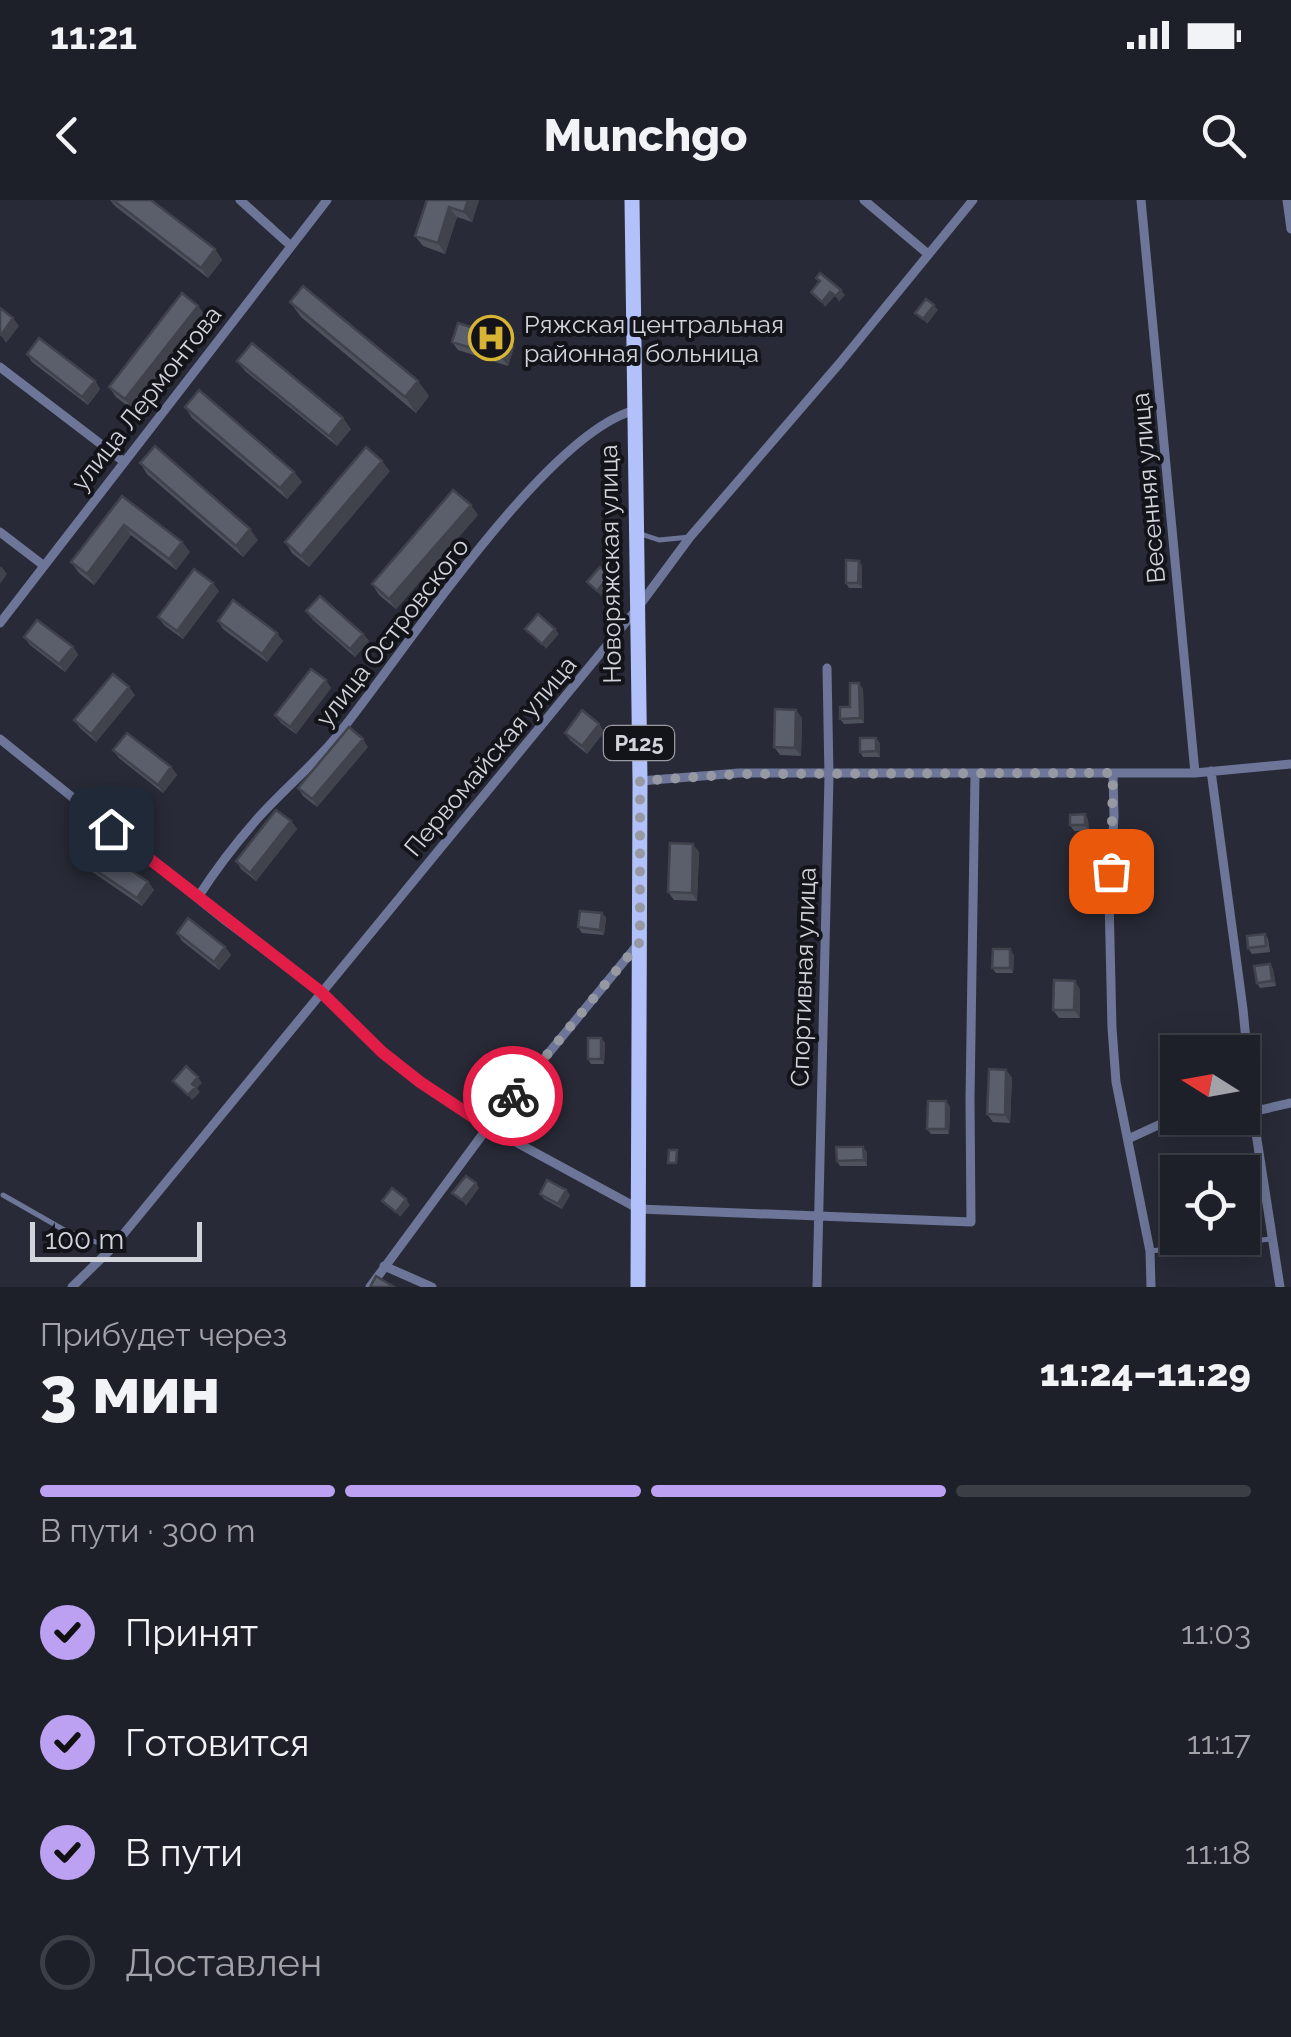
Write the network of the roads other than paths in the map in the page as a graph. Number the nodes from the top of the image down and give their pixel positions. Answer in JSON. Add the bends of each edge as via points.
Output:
{"nodes":[{"id":1,"x":240,"y":200,"type":"edge"},
{"id":2,"x":327,"y":200,"type":"edge"},
{"id":3,"x":632,"y":200,"type":"edge"},
{"id":4,"x":864,"y":200,"type":"edge"},
{"id":5,"x":973,"y":200,"type":"edge"},
{"id":6,"x":1141,"y":200,"type":"edge"},
{"id":7,"x":1288,"y":200,"type":"edge"},
{"id":8,"x":1291,"y":229,"type":"edge"},
{"id":9,"x":291,"y":246,"type":"junction"},
{"id":10,"x":928,"y":254,"type":"junction"},
{"id":11,"x":0,"y":366,"type":"edge"},
{"id":12,"x":632,"y":411,"type":"junction"},
{"id":13,"x":123,"y":461,"type":"junction"},
{"id":14,"x":0,"y":532,"type":"edge"},
{"id":15,"x":635,"y":532,"type":"junction"},
{"id":16,"x":690,"y":537,"type":"junction"},
{"id":17,"x":43,"y":565,"type":"junction"},
{"id":18,"x":636,"y":610,"type":"junction"},
{"id":19,"x":0,"y":624,"type":"edge"},
{"id":20,"x":827,"y":668,"type":"dead end"},
{"id":21,"x":0,"y":739,"type":"edge"},
{"id":22,"x":1291,"y":764,"type":"edge"},
{"id":23,"x":1195,"y":772,"type":"junction"},
{"id":24,"x":1211,"y":772,"type":"junction"},
{"id":25,"x":1113,"y":773,"type":"junction"},
{"id":26,"x":975,"y":775,"type":"junction"},
{"id":27,"x":829,"y":776,"type":"junction"},
{"id":28,"x":640,"y":781,"type":"junction"},
{"id":29,"x":198,"y":897,"type":"junction"},
{"id":30,"x":640,"y":942,"type":"junction"},
{"id":31,"x":321,"y":992,"type":"junction"},
{"id":32,"x":1244,"y":1035,"type":"edge"},
{"id":33,"x":1291,"y":1104,"type":"edge"},
{"id":34,"x":1260,"y":1110,"type":"edge"},
{"id":35,"x":1160,"y":1124,"type":"edge"},
{"id":36,"x":488,"y":1127,"type":"junction"},
{"id":37,"x":1252,"y":1135,"type":"edge"},
{"id":38,"x":1128,"y":1139,"type":"junction"},
{"id":39,"x":4,"y":1195,"type":"dead end"},
{"id":40,"x":640,"y":1209,"type":"junction"},
{"id":41,"x":817,"y":1218,"type":"junction"},
{"id":42,"x":1272,"y":1239,"type":"junction"},
{"id":43,"x":112,"y":1248,"type":"junction"},
{"id":44,"x":1150,"y":1251,"type":"junction"},
{"id":45,"x":384,"y":1266,"type":"junction"},
{"id":46,"x":72,"y":1287,"type":"edge"},
{"id":47,"x":370,"y":1287,"type":"edge"},
{"id":48,"x":432,"y":1287,"type":"edge"},
{"id":49,"x":638,"y":1287,"type":"edge"},
{"id":50,"x":817,"y":1287,"type":"edge"},
{"id":51,"x":1151,"y":1287,"type":"edge"},
{"id":52,"x":1280,"y":1287,"type":"edge"}],
"edges":[{"from":1,"to":9,"type":"street"},
{"from":2,"to":9,"type":"street","name":"улица Лермонтова"},
{"from":3,"to":12,"type":"main road","name":"Новоряжская улица","number":"Р125"},
{"from":4,"to":10,"type":"street"},
{"from":5,"to":10,"type":"street","name":"Первомайская улица"},
{"from":6,"to":23,"type":"street","name":"Весенняя улица"},
{"from":7,"to":8,"type":"street"},
{"from":9,"to":13,"type":"street","name":"улица Лермонтова"},
{"from":10,"to":16,"type":"street","name":"Первомайская улица"},
{"from":11,"to":13,"type":"street"},
{"from":12,"to":15,"type":"main road","name":"Новоряжская улица","number":"Р125"},
{"from":12,"to":29,"type":"street","name":"улица Островского","via":[[585,438],[523,497],[331,743],[260,816]]},
{"from":13,"to":17,"type":"street","name":"улица Лермонтова"},
{"from":14,"to":17,"type":"street"},
{"from":15,"to":16,"type":"lane","via":[[659,540]]},
{"from":15,"to":18,"type":"main road","name":"Новоряжская улица","number":"Р125"},
{"from":16,"to":18,"type":"street","name":"Первомайская улица"},
{"from":17,"to":19,"type":"street","name":"улица Лермонтова"},
{"from":18,"to":28,"type":"main road","name":"Новоряжская улица","number":"Р125"},
{"from":18,"to":31,"type":"street","name":"Первомайская улица"},
{"from":20,"to":27,"type":"street","name":"Спортивная улица"},
{"from":21,"to":29,"type":"street"},
{"from":22,"to":24,"type":"street"},
{"from":23,"to":24,"type":"street"},
{"from":23,"to":25,"type":"street"},
{"from":24,"to":32,"type":"street"},
{"from":25,"to":26,"type":"street"},
{"from":25,"to":38,"type":"street","via":[[1112,1028]]},
{"from":26,"to":27,"type":"street"},
{"from":26,"to":41,"type":"street","via":[[971,1222]]},
{"from":27,"to":28,"type":"street"},
{"from":27,"to":41,"type":"street","name":"Спортивная улица"},
{"from":28,"to":30,"type":"main road","name":"Новоряжская улица","number":"Р125"},
{"from":29,"to":31,"type":"street"},
{"from":30,"to":36,"type":"street"},
{"from":30,"to":40,"type":"main road","name":"Новоряжская улица","number":"Р125"},
{"from":31,"to":36,"type":"street","via":[[395,1062]]},
{"from":31,"to":43,"type":"street","name":"Первомайская улица"},
{"from":33,"to":34,"type":"street"},
{"from":35,"to":38,"type":"street"},
{"from":36,"to":40,"type":"street"},
{"from":36,"to":45,"type":"street"},
{"from":37,"to":42,"type":"street"},
{"from":38,"to":44,"type":"street"},
{"from":39,"to":43,"type":"lane","via":[[66,1231]]},
{"from":40,"to":41,"type":"street"},
{"from":40,"to":49,"type":"main road","name":"Новоряжская улица","number":"Р125"},
{"from":41,"to":50,"type":"street","name":"Спортивная улица"},
{"from":42,"to":44,"type":"lane"},
{"from":42,"to":52,"type":"street"},
{"from":43,"to":46,"type":"street","name":"Первомайская улица"},
{"from":44,"to":51,"type":"street"},
{"from":45,"to":47,"type":"street"},
{"from":45,"to":48,"type":"street"}]}
